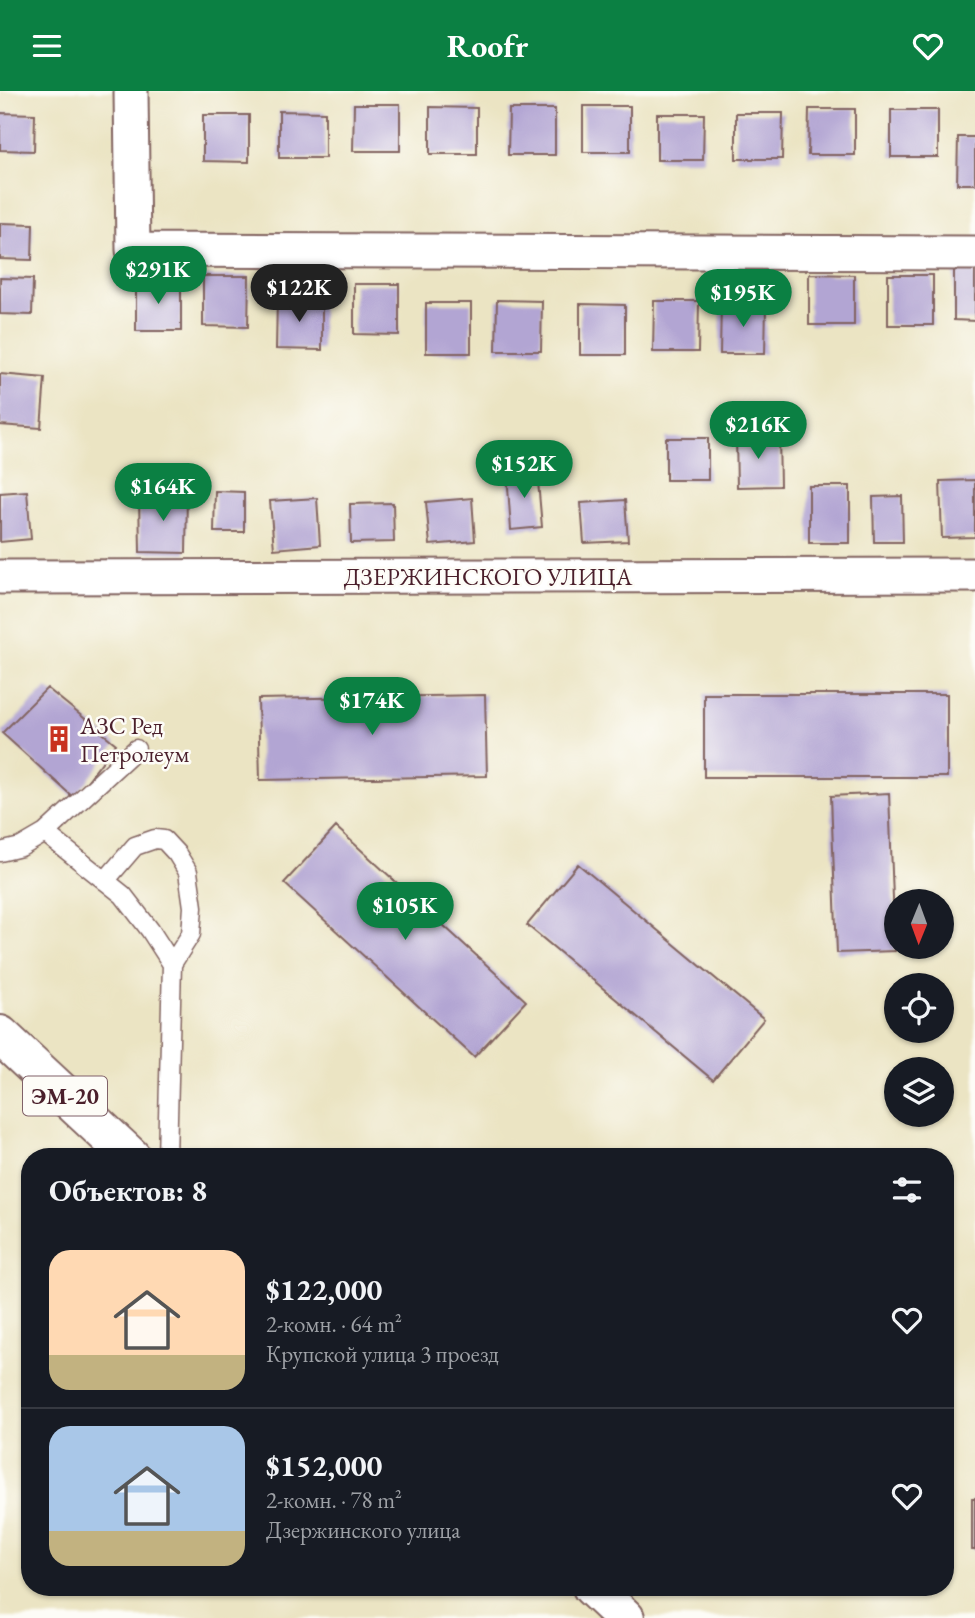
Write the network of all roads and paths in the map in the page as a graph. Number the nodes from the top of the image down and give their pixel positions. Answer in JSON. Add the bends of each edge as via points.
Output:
{"nodes":[{"id":1,"x":131,"y":91,"type":"edge"},
{"id":2,"x":975,"y":253,"type":"edge"},
{"id":3,"x":975,"y":575,"type":"edge"},
{"id":4,"x":0,"y":577,"type":"edge"},
{"id":5,"x":136,"y":749,"type":"dead end"},
{"id":6,"x":45,"y":833,"type":"junction"},
{"id":7,"x":0,"y":852,"type":"edge"},
{"id":8,"x":105,"y":881,"type":"junction"},
{"id":9,"x":172,"y":964,"type":"junction"},
{"id":10,"x":0,"y":1035,"type":"edge"},
{"id":11,"x":121,"y":1148,"type":"edge"},
{"id":12,"x":167,"y":1148,"type":"edge"},
{"id":13,"x":602,"y":1596,"type":"edge"},
{"id":14,"x":625,"y":1618,"type":"edge"}],
"edges":[{"from":1,"to":2,"type":"street","via":[[133,250]]},
{"from":3,"to":4,"type":"street","name":"ДЗЕРЖИНСКОГО УЛИЦА"},
{"from":5,"to":6,"type":"lane"},
{"from":6,"to":7,"type":"lane"},
{"from":6,"to":8,"type":"lane"},
{"from":8,"to":9,"type":"lane","via":[[123,895]]},
{"from":8,"to":9,"type":"lane","via":[[135,846],[164,840],[177,854],[188,872],[193,907],[191,934]]},
{"from":9,"to":12,"type":"lane"},
{"from":10,"to":11,"type":"main road","number":"ЭМ-20"},
{"from":13,"to":14,"type":"main road"}]}
